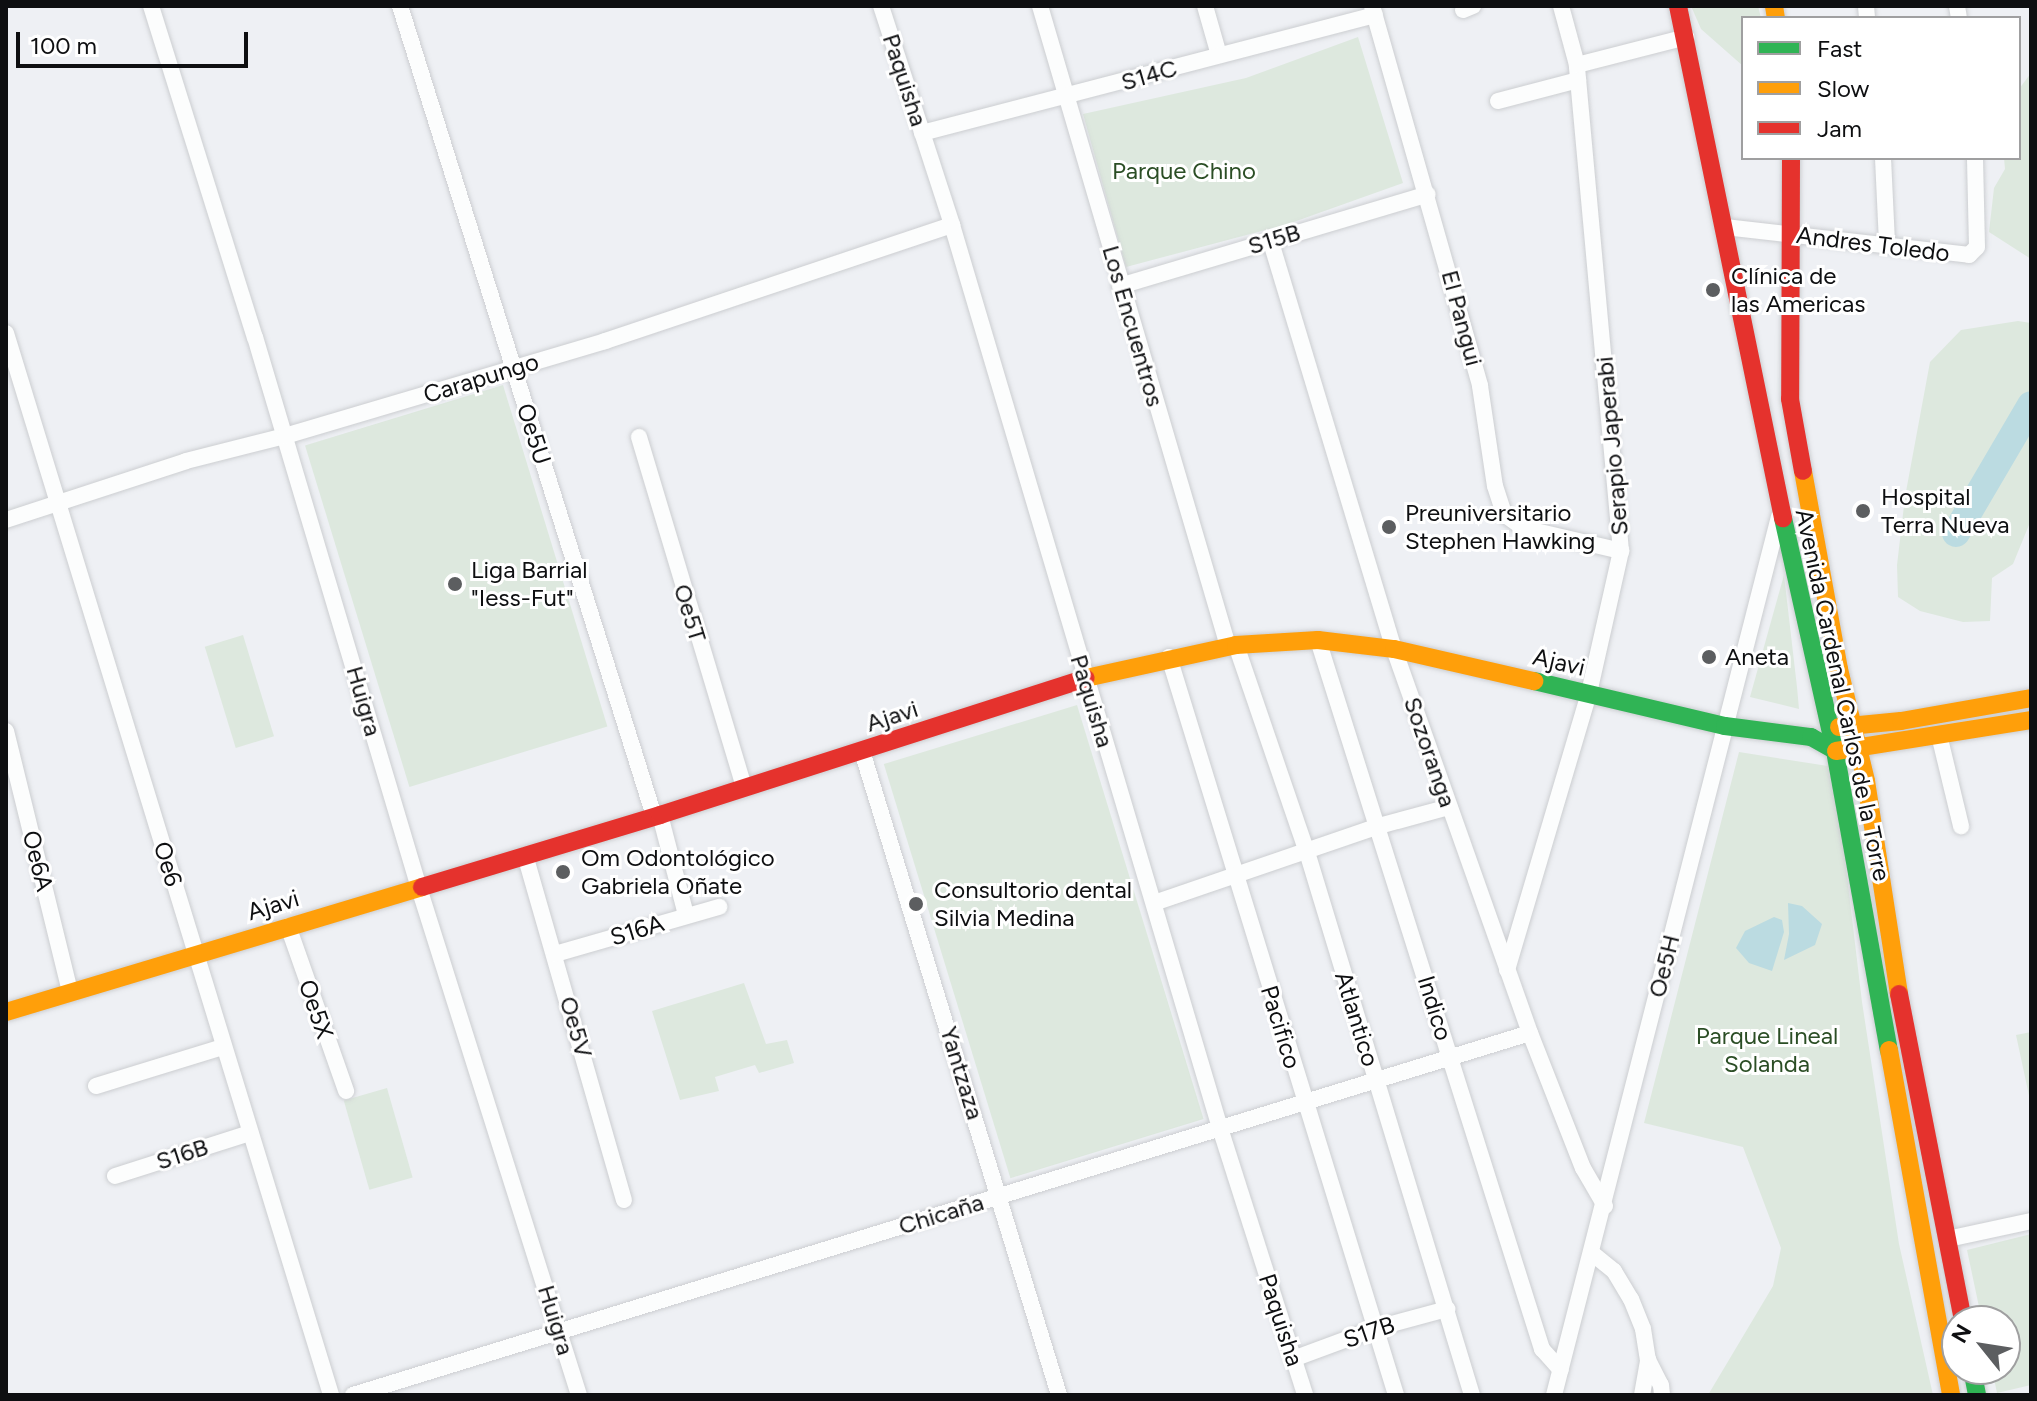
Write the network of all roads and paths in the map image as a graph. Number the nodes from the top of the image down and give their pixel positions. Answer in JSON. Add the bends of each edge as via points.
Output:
{"nodes":[{"id":1,"x":151,"y":6,"type":"edge"},
{"id":2,"x":400,"y":6,"type":"edge"},
{"id":3,"x":881,"y":6,"type":"edge"},
{"id":4,"x":1040,"y":6,"type":"edge"},
{"id":5,"x":1205,"y":6,"type":"edge"},
{"id":6,"x":1561,"y":6,"type":"edge"},
{"id":7,"x":1678,"y":6,"type":"edge"},
{"id":8,"x":1373,"y":10,"type":"edge"},
{"id":9,"x":1686,"y":37,"type":"junction"},
{"id":10,"x":1219,"y":55,"type":"junction"},
{"id":11,"x":1578,"y":73,"type":"junction"},
{"id":12,"x":1067,"y":97,"type":"junction"},
{"id":13,"x":1498,"y":101,"type":"dead end"},
{"id":14,"x":922,"y":133,"type":"junction"},
{"id":15,"x":1791,"y":160,"type":"edge"},
{"id":16,"x":1883,"y":160,"type":"edge"},
{"id":17,"x":1975,"y":160,"type":"edge"},
{"id":18,"x":1428,"y":194,"type":"junction"},
{"id":19,"x":952,"y":225,"type":"junction"},
{"id":20,"x":1725,"y":227,"type":"junction"},
{"id":21,"x":1789,"y":234,"type":"junction"},
{"id":22,"x":1270,"y":239,"type":"junction"},
{"id":23,"x":1887,"y":243,"type":"junction"},
{"id":24,"x":1120,"y":286,"type":"junction"},
{"id":25,"x":6,"y":333,"type":"edge"},
{"id":26,"x":513,"y":369,"type":"junction"},
{"id":27,"x":285,"y":436,"type":"junction"},
{"id":28,"x":639,"y":437,"type":"dead end"},
{"id":29,"x":59,"y":501,"type":"junction"},
{"id":30,"x":1780,"y":507,"type":"junction"},
{"id":31,"x":6,"y":520,"type":"edge"},
{"id":32,"x":1621,"y":551,"type":"junction"},
{"id":33,"x":1318,"y":640,"type":"junction"},
{"id":34,"x":1232,"y":645,"type":"junction"},
{"id":35,"x":1394,"y":649,"type":"junction"},
{"id":36,"x":1169,"y":657,"type":"junction"},
{"id":37,"x":1085,"y":678,"type":"junction"},
{"id":38,"x":1589,"y":693,"type":"junction"},
{"id":39,"x":2031,"y":698,"type":"edge"},
{"id":40,"x":2031,"y":720,"type":"edge"},
{"id":41,"x":1725,"y":726,"type":"junction"},
{"id":42,"x":1830,"y":727,"type":"junction"},
{"id":43,"x":1855,"y":727,"type":"junction"},
{"id":44,"x":6,"y":731,"type":"edge"},
{"id":45,"x":1939,"y":735,"type":"junction"},
{"id":46,"x":1811,"y":737,"type":"junction"},
{"id":47,"x":1858,"y":749,"type":"junction"},
{"id":48,"x":862,"y":751,"type":"junction"},
{"id":49,"x":1835,"y":751,"type":"junction"},
{"id":50,"x":744,"y":787,"type":"junction"},
{"id":51,"x":1449,"y":807,"type":"junction"},
{"id":52,"x":657,"y":816,"type":"junction"},
{"id":53,"x":1379,"y":826,"type":"junction"},
{"id":54,"x":1961,"y":826,"type":"dead end"},
{"id":55,"x":1307,"y":852,"type":"junction"},
{"id":56,"x":525,"y":855,"type":"junction"},
{"id":57,"x":1236,"y":876,"type":"junction"},
{"id":58,"x":419,"y":888,"type":"junction"},
{"id":59,"x":1154,"y":903,"type":"junction"},
{"id":60,"x":719,"y":907,"type":"dead end"},
{"id":61,"x":686,"y":915,"type":"junction"},
{"id":62,"x":288,"y":926,"type":"junction"},
{"id":63,"x":555,"y":954,"type":"junction"},
{"id":64,"x":195,"y":955,"type":"junction"},
{"id":65,"x":1507,"y":970,"type":"junction"},
{"id":66,"x":70,"y":992,"type":"junction"},
{"id":67,"x":6,"y":1012,"type":"edge"},
{"id":68,"x":1530,"y":1033,"type":"junction"},
{"id":69,"x":223,"y":1047,"type":"junction"},
{"id":70,"x":1450,"y":1057,"type":"junction"},
{"id":71,"x":1375,"y":1080,"type":"junction"},
{"id":72,"x":96,"y":1086,"type":"dead end"},
{"id":73,"x":346,"y":1091,"type":"dead end"},
{"id":74,"x":1304,"y":1102,"type":"junction"},
{"id":75,"x":1220,"y":1128,"type":"junction"},
{"id":76,"x":250,"y":1133,"type":"junction"},
{"id":77,"x":115,"y":1176,"type":"dead end"},
{"id":78,"x":999,"y":1196,"type":"junction"},
{"id":79,"x":624,"y":1200,"type":"dead end"},
{"id":80,"x":1605,"y":1206,"type":"junction"},
{"id":81,"x":2031,"y":1221,"type":"edge"},
{"id":82,"x":1948,"y":1239,"type":"junction"},
{"id":83,"x":1593,"y":1254,"type":"junction"},
{"id":84,"x":1960,"y":1305,"type":"edge"},
{"id":85,"x":1447,"y":1309,"type":"junction"},
{"id":86,"x":1377,"y":1328,"type":"junction"},
{"id":87,"x":559,"y":1331,"type":"junction"},
{"id":88,"x":1293,"y":1359,"type":"junction"},
{"id":89,"x":1648,"y":1360,"type":"junction"},
{"id":90,"x":1561,"y":1370,"type":"junction"},
{"id":91,"x":331,"y":1395,"type":"edge"},
{"id":92,"x":353,"y":1395,"type":"edge"},
{"id":93,"x":579,"y":1395,"type":"edge"},
{"id":94,"x":1059,"y":1395,"type":"edge"},
{"id":95,"x":1305,"y":1395,"type":"edge"},
{"id":96,"x":1396,"y":1395,"type":"edge"},
{"id":97,"x":1472,"y":1395,"type":"edge"},
{"id":98,"x":1554,"y":1395,"type":"edge"},
{"id":99,"x":1642,"y":1395,"type":"edge"},
{"id":100,"x":1662,"y":1395,"type":"edge"},
{"id":101,"x":1951,"y":1395,"type":"edge"}],
"edges":[{"from":1,"to":27,"type":"street","name":"Huigra"},
{"from":2,"to":26,"type":"street","name":"Oe5U"},
{"from":3,"to":14,"type":"street","name":"Paquisha"},
{"from":4,"to":12,"type":"street","name":"Los Encuentros"},
{"from":5,"to":10,"type":"street"},
{"from":6,"to":11,"type":"street","name":"Serapio Japerabi"},
{"from":7,"to":9,"type":"street","name":"Avenida Cardenal Carlos de la Torre"},
{"from":8,"to":10,"type":"street","name":"S14C"},
{"from":8,"to":18,"type":"street","name":"El Pangui"},
{"from":9,"to":11,"type":"street"},
{"from":9,"to":20,"type":"street","name":"Avenida Cardenal Carlos de la Torre"},
{"from":10,"to":12,"type":"street","name":"S14C"},
{"from":11,"to":13,"type":"street"},
{"from":11,"to":32,"type":"street","name":"Serapio Japerabi"},
{"from":12,"to":14,"type":"street","name":"S14C"},
{"from":12,"to":24,"type":"street","name":"Los Encuentros"},
{"from":14,"to":19,"type":"street","name":"Paquisha"},
{"from":15,"to":21,"type":"street","name":"Avenida Cardenal Carlos de la Torre"},
{"from":16,"to":23,"type":"street"},
{"from":17,"to":23,"type":"street","name":"Andres Toledo","via":[[1974,253]]},
{"from":18,"to":22,"type":"street","name":"S15B"},
{"from":18,"to":32,"type":"street","name":"El Pangui","via":[[1480,386],[1504,514],[1523,528]]},
{"from":19,"to":26,"type":"street","name":"Carapungo"},
{"from":19,"to":37,"type":"street","name":"Paquisha"},
{"from":20,"to":21,"type":"street","name":"Andres Toledo"},
{"from":20,"to":30,"type":"street","name":"Avenida Cardenal Carlos de la Torre"},
{"from":21,"to":23,"type":"street","name":"Andres Toledo"},
{"from":21,"to":43,"type":"street","name":"Avenida Cardenal Carlos de la Torre","via":[[1790,399],[1839,669]]},
{"from":22,"to":24,"type":"street","name":"S15B"},
{"from":22,"to":35,"type":"street","name":"Sozoranga"},
{"from":24,"to":34,"type":"street","name":"Los Encuentros"},
{"from":25,"to":29,"type":"street","name":"Oe6"},
{"from":26,"to":27,"type":"street","name":"Carapungo"},
{"from":26,"to":52,"type":"street","name":"Oe5U"},
{"from":27,"to":29,"type":"street","name":"Carapungo"},
{"from":27,"to":58,"type":"street","name":"Huigra"},
{"from":28,"to":50,"type":"street","name":"Oe5T"},
{"from":29,"to":31,"type":"street","name":"Carapungo"},
{"from":29,"to":64,"type":"street","name":"Oe6"},
{"from":30,"to":41,"type":"street","name":"Oe5H"},
{"from":30,"to":42,"type":"street","name":"Avenida Cardenal Carlos de la Torre"},
{"from":32,"to":38,"type":"street","name":"Serapio Japerabi"},
{"from":33,"to":34,"type":"street","name":"Ajavi"},
{"from":33,"to":35,"type":"street","name":"Ajavi"},
{"from":33,"to":53,"type":"street","name":"Indico"},
{"from":34,"to":36,"type":"street","name":"Ajavi"},
{"from":34,"to":55,"type":"street","name":"Atlantico"},
{"from":35,"to":38,"type":"street","name":"Ajavi"},
{"from":35,"to":51,"type":"street","name":"Sozoranga"},
{"from":36,"to":37,"type":"street","name":"Ajavi"},
{"from":36,"to":57,"type":"street","name":"Pacifico"},
{"from":37,"to":48,"type":"street","name":"Ajavi"},
{"from":37,"to":59,"type":"street","name":"Paquisha"},
{"from":38,"to":41,"type":"street","name":"Ajavi"},
{"from":38,"to":65,"type":"street","name":"Serapio Japerabi"},
{"from":39,"to":43,"type":"street"},
{"from":40,"to":45,"type":"street"},
{"from":41,"to":46,"type":"street","name":"Ajavi"},
{"from":41,"to":80,"type":"street","name":"Oe5H"},
{"from":42,"to":43,"type":"street"},
{"from":42,"to":46,"type":"street"},
{"from":42,"to":49,"type":"street","name":"Avenida Cardenal Carlos de la Torre"},
{"from":43,"to":47,"type":"street","name":"Avenida Cardenal Carlos de la Torre"},
{"from":44,"to":66,"type":"street","name":"Oe6A"},
{"from":45,"to":47,"type":"street"},
{"from":45,"to":54,"type":"street"},
{"from":46,"to":49,"type":"street","name":"Ajavi"},
{"from":47,"to":49,"type":"street"},
{"from":47,"to":82,"type":"street","name":"Avenida Cardenal Carlos de la Torre","via":[[1907,1049]]},
{"from":48,"to":50,"type":"street","name":"Ajavi"},
{"from":48,"to":78,"type":"street","name":"Yantzaza"},
{"from":49,"to":101,"type":"street","name":"Avenida Cardenal Carlos de la Torre"},
{"from":50,"to":52,"type":"street","name":"Ajavi"},
{"from":51,"to":53,"type":"street"},
{"from":51,"to":65,"type":"street","name":"Sozoranga"},
{"from":52,"to":56,"type":"street","name":"Ajavi"},
{"from":52,"to":61,"type":"street","name":"Oe5U"},
{"from":53,"to":55,"type":"street"},
{"from":53,"to":70,"type":"street","name":"Indico"},
{"from":55,"to":57,"type":"street"},
{"from":55,"to":71,"type":"street","name":"Atlantico"},
{"from":56,"to":58,"type":"street","name":"Ajavi"},
{"from":56,"to":63,"type":"street","name":"Oe5V"},
{"from":57,"to":59,"type":"street"},
{"from":57,"to":74,"type":"street","name":"Pacifico"},
{"from":58,"to":62,"type":"street","name":"Ajavi"},
{"from":58,"to":87,"type":"street","name":"Huigra"},
{"from":59,"to":75,"type":"street","name":"Paquisha"},
{"from":60,"to":61,"type":"street","name":"S16A"},
{"from":61,"to":63,"type":"street","name":"S16A"},
{"from":62,"to":64,"type":"street","name":"Ajavi"},
{"from":62,"to":73,"type":"street","name":"Oe5X"},
{"from":63,"to":79,"type":"street","name":"Oe5V"},
{"from":64,"to":66,"type":"street","name":"Ajavi"},
{"from":64,"to":69,"type":"street","name":"Oe6"},
{"from":65,"to":68,"type":"street","name":"Sozoranga"},
{"from":66,"to":67,"type":"street","name":"Ajavi"},
{"from":68,"to":70,"type":"street","name":"Chicaña"},
{"from":68,"to":80,"type":"street","name":"Sozoranga","via":[[1583,1168]]},
{"from":69,"to":72,"type":"street"},
{"from":69,"to":76,"type":"street","name":"Oe6"},
{"from":70,"to":71,"type":"street","name":"Chicaña"},
{"from":70,"to":90,"type":"street","name":"Indico","via":[[1542,1349]]},
{"from":71,"to":74,"type":"street","name":"Chicaña"},
{"from":71,"to":85,"type":"street","name":"Atlantico"},
{"from":74,"to":75,"type":"street","name":"Chicaña"},
{"from":74,"to":86,"type":"street","name":"Pacifico"},
{"from":75,"to":78,"type":"street","name":"Chicaña"},
{"from":75,"to":88,"type":"street","name":"Paquisha"},
{"from":76,"to":77,"type":"street","name":"S16B"},
{"from":76,"to":91,"type":"street","name":"Oe6"},
{"from":78,"to":87,"type":"street","name":"Chicaña"},
{"from":78,"to":94,"type":"street","name":"Yantzaza"},
{"from":80,"to":83,"type":"street"},
{"from":81,"to":82,"type":"street"},
{"from":82,"to":84,"type":"street","name":"Avenida Cardenal Carlos de la Torre"},
{"from":83,"to":89,"type":"street","via":[[1614,1271],[1631,1299]]},
{"from":83,"to":90,"type":"street"},
{"from":85,"to":86,"type":"street","name":"S17B"},
{"from":85,"to":97,"type":"street","name":"Atlantico"},
{"from":86,"to":88,"type":"street","name":"S17B"},
{"from":86,"to":96,"type":"street","name":"Pacifico"},
{"from":87,"to":92,"type":"street","name":"Chicaña"},
{"from":87,"to":93,"type":"street","name":"Huigra"},
{"from":88,"to":95,"type":"street","name":"Paquisha"},
{"from":89,"to":99,"type":"street"},
{"from":89,"to":100,"type":"street"},
{"from":90,"to":98,"type":"street"}]}
